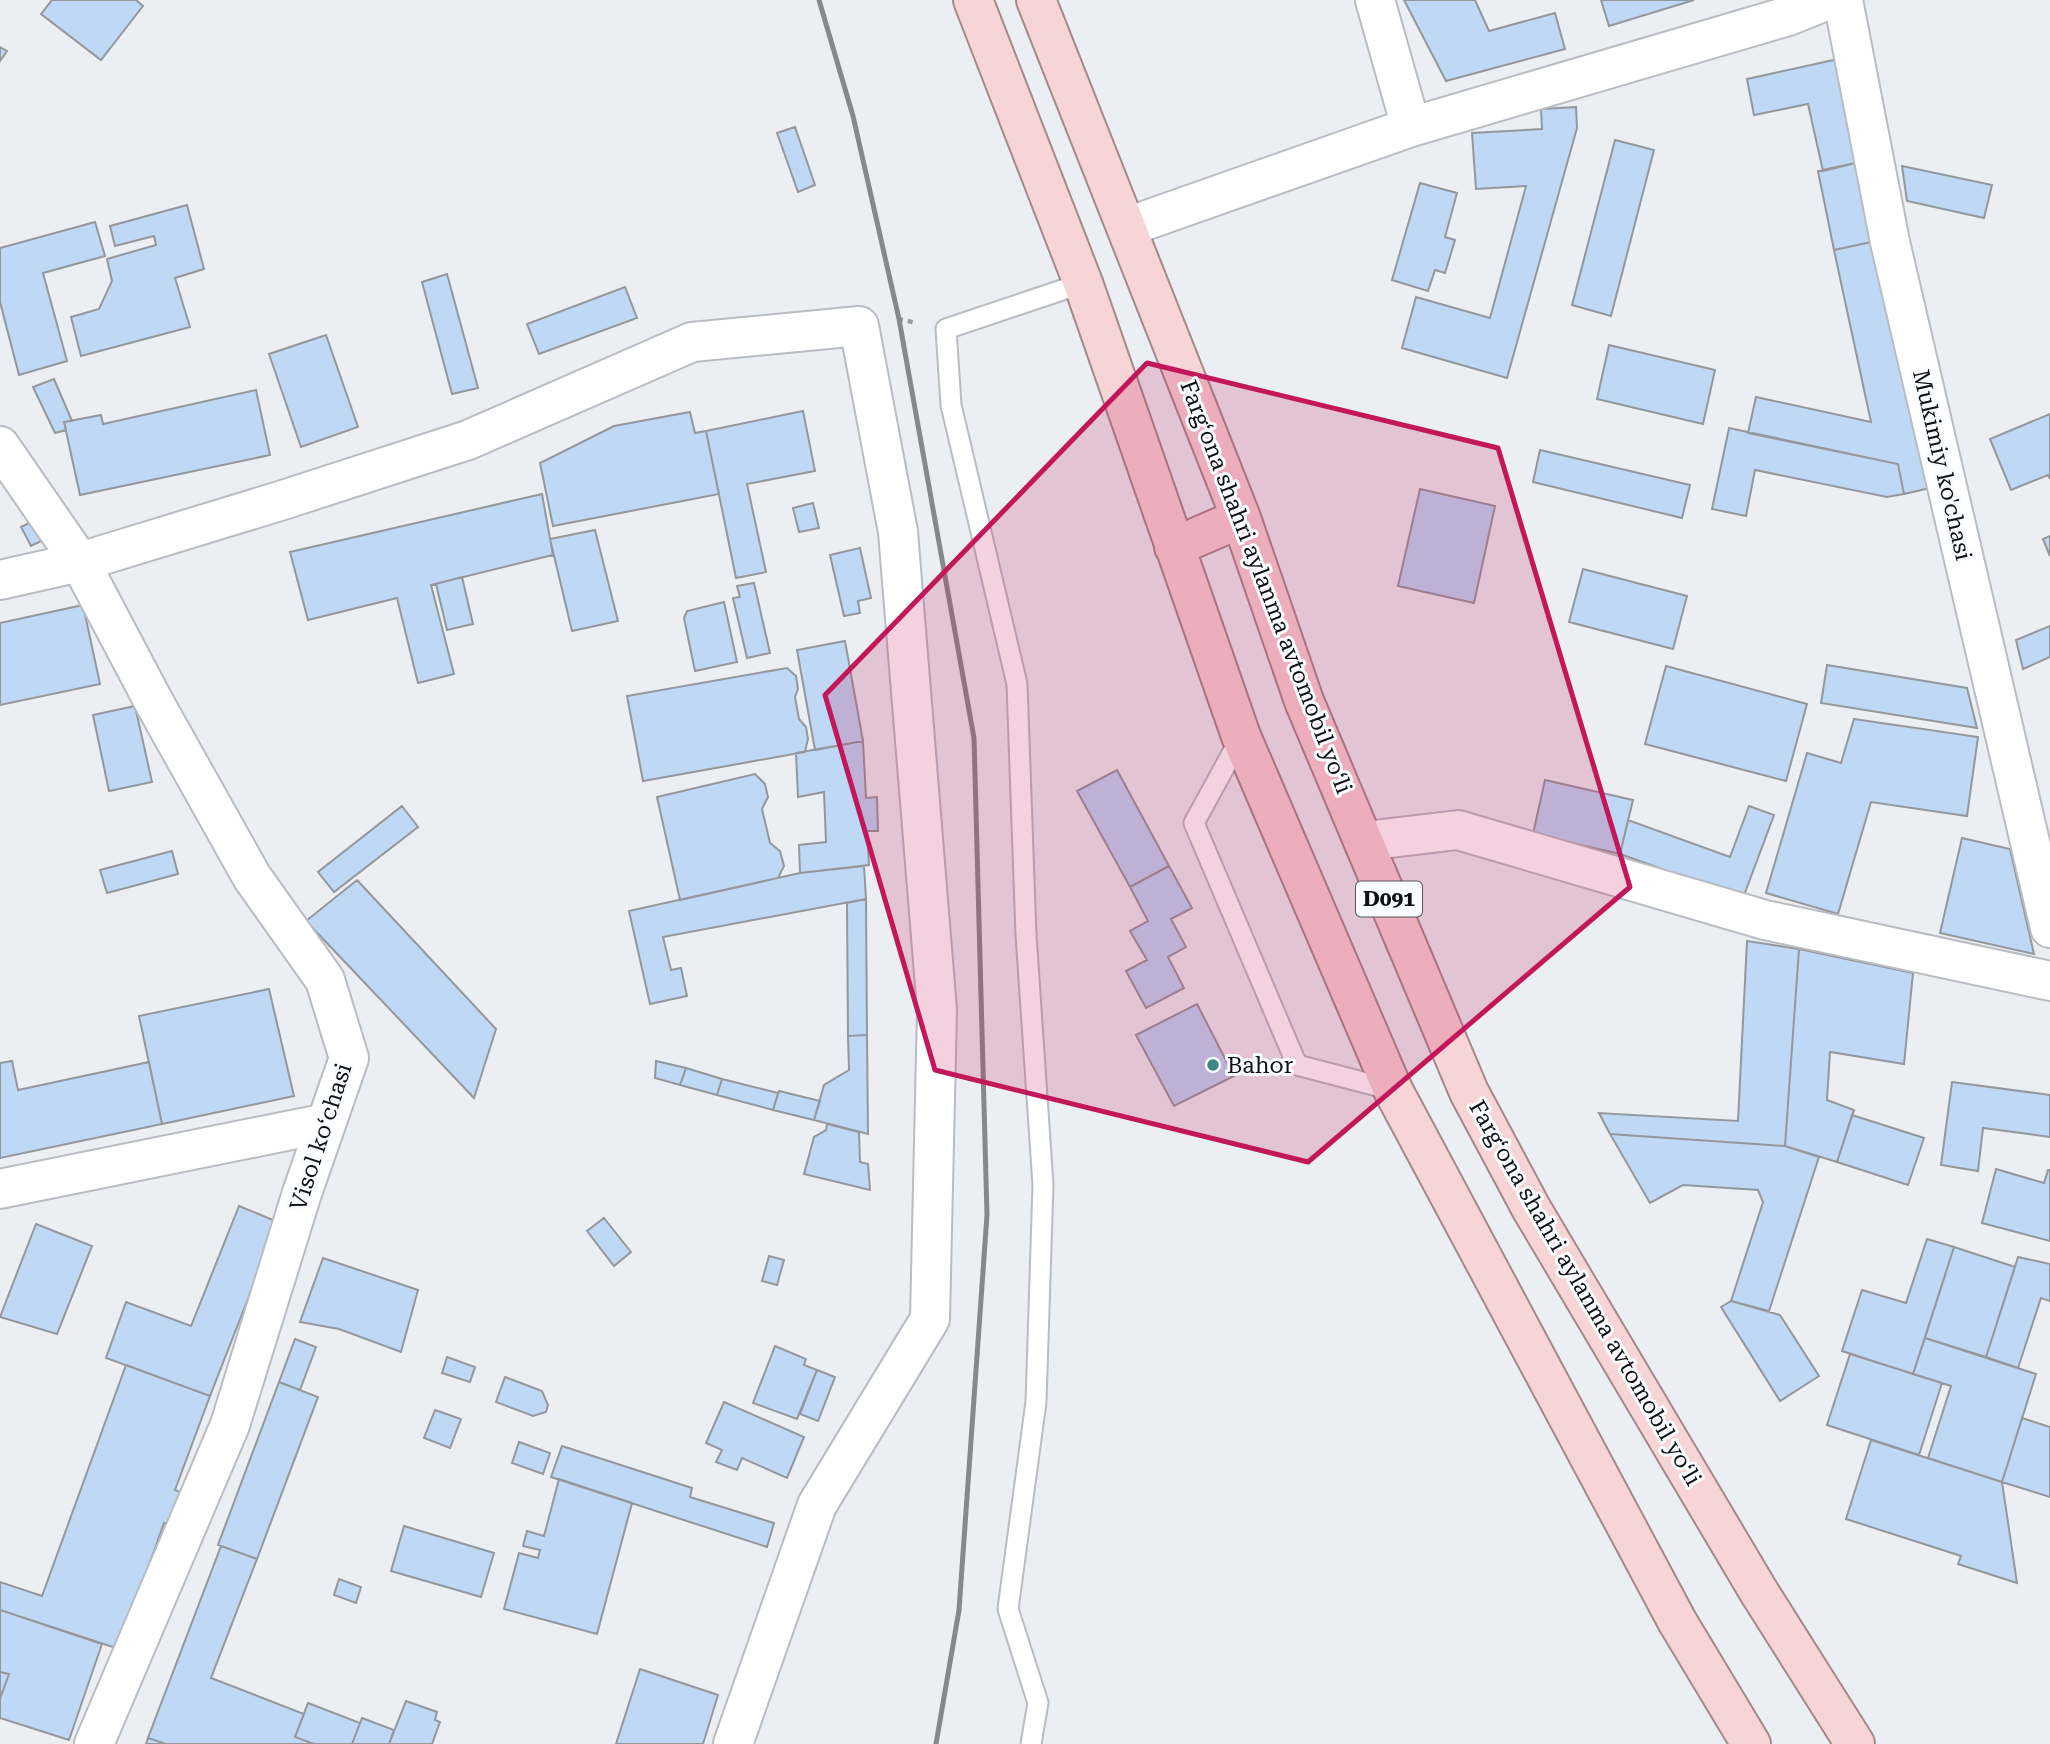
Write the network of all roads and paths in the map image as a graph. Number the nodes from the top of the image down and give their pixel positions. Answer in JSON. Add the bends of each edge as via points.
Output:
{"nodes":[{"id":1,"x":973,"y":0,"type":"edge"},
{"id":2,"x":1036,"y":0,"type":"edge"},
{"id":3,"x":1375,"y":0,"type":"edge"},
{"id":4,"x":1828,"y":0,"type":"edge"},
{"id":5,"x":1843,"y":0,"type":"edge"},
{"id":6,"x":1785,"y":8,"type":"edge"},
{"id":7,"x":1411,"y":127,"type":"junction"},
{"id":8,"x":1126,"y":227,"type":"junction"},
{"id":9,"x":1083,"y":283,"type":"junction"},
{"id":10,"x":0,"y":446,"type":"edge"},
{"id":11,"x":1241,"y":518,"type":"junction"},
{"id":12,"x":1174,"y":547,"type":"junction"},
{"id":13,"x":80,"y":562,"type":"junction"},
{"id":14,"x":0,"y":580,"type":"edge"},
{"id":15,"x":1241,"y":736,"type":"junction"},
{"id":16,"x":1365,"y":841,"type":"junction"},
{"id":17,"x":2050,"y":928,"type":"edge"},
{"id":18,"x":2050,"y":981,"type":"edge"},
{"id":19,"x":1393,"y":1090,"type":"junction"},
{"id":20,"x":326,"y":1123,"type":"junction"},
{"id":21,"x":0,"y":1189,"type":"edge"},
{"id":22,"x":94,"y":1744,"type":"edge"},
{"id":23,"x":733,"y":1744,"type":"edge"},
{"id":24,"x":1031,"y":1744,"type":"edge"},
{"id":25,"x":1751,"y":1744,"type":"edge"},
{"id":26,"x":1855,"y":1744,"type":"edge"}],
"edges":[{"from":1,"to":9,"type":"highway","number":"D091"},
{"from":2,"to":8,"type":"highway","name":"Fargʻona shahri aylanma avtomobil yoʻli","number":"D091"},
{"from":3,"to":7,"type":"street"},
{"from":4,"to":6,"type":"street"},
{"from":5,"to":17,"type":"street","name":"Mukimiy ko'chasi","via":[[1890,242]]},
{"from":6,"to":7,"type":"street"},
{"from":7,"to":8,"type":"street"},
{"from":8,"to":11,"type":"highway","name":"Fargʻona shahri aylanma avtomobil yoʻli","number":"D091"},
{"from":9,"to":12,"type":"highway","number":"D091"},
{"from":9,"to":24,"type":"lane","via":[[946,329],[951,405],[1017,684],[1026,934],[1043,1185],[1036,1402],[1008,1608],[1038,1703]]},
{"from":10,"to":13,"type":"street","name":"Visol koʻchasi"},
{"from":11,"to":12,"type":"highway"},
{"from":11,"to":16,"type":"highway","name":"Fargʻona shahri aylanma avtomobil yoʻli","number":"D091","via":[[1304,701]]},
{"from":12,"to":15,"type":"highway","number":"D091"},
{"from":13,"to":14,"type":"street"},
{"from":13,"to":20,"type":"street","name":"Visol koʻchasi","via":[[251,877],[325,980],[349,1058]]},
{"from":13,"to":23,"type":"street","via":[[468,440],[692,342],[859,326],[898,532],[937,1010],[930,1319],[817,1505]]},
{"from":15,"to":19,"type":"highway","number":"D091"},
{"from":15,"to":19,"type":"lane","via":[[1194,823],[1297,1065]]},
{"from":16,"to":18,"type":"street","via":[[1458,830],[1765,920]]},
{"from":16,"to":26,"type":"highway","name":"Fargʻona shahri aylanma avtomobil yoʻli","number":"D091","via":[[1469,1092],[1531,1208],[1759,1592]]},
{"from":19,"to":25,"type":"highway","number":"D091","via":[[1677,1621]]},
{"from":20,"to":21,"type":"street"},
{"from":20,"to":22,"type":"street","name":"Visol koʻchasi","via":[[230,1424]]}]}
